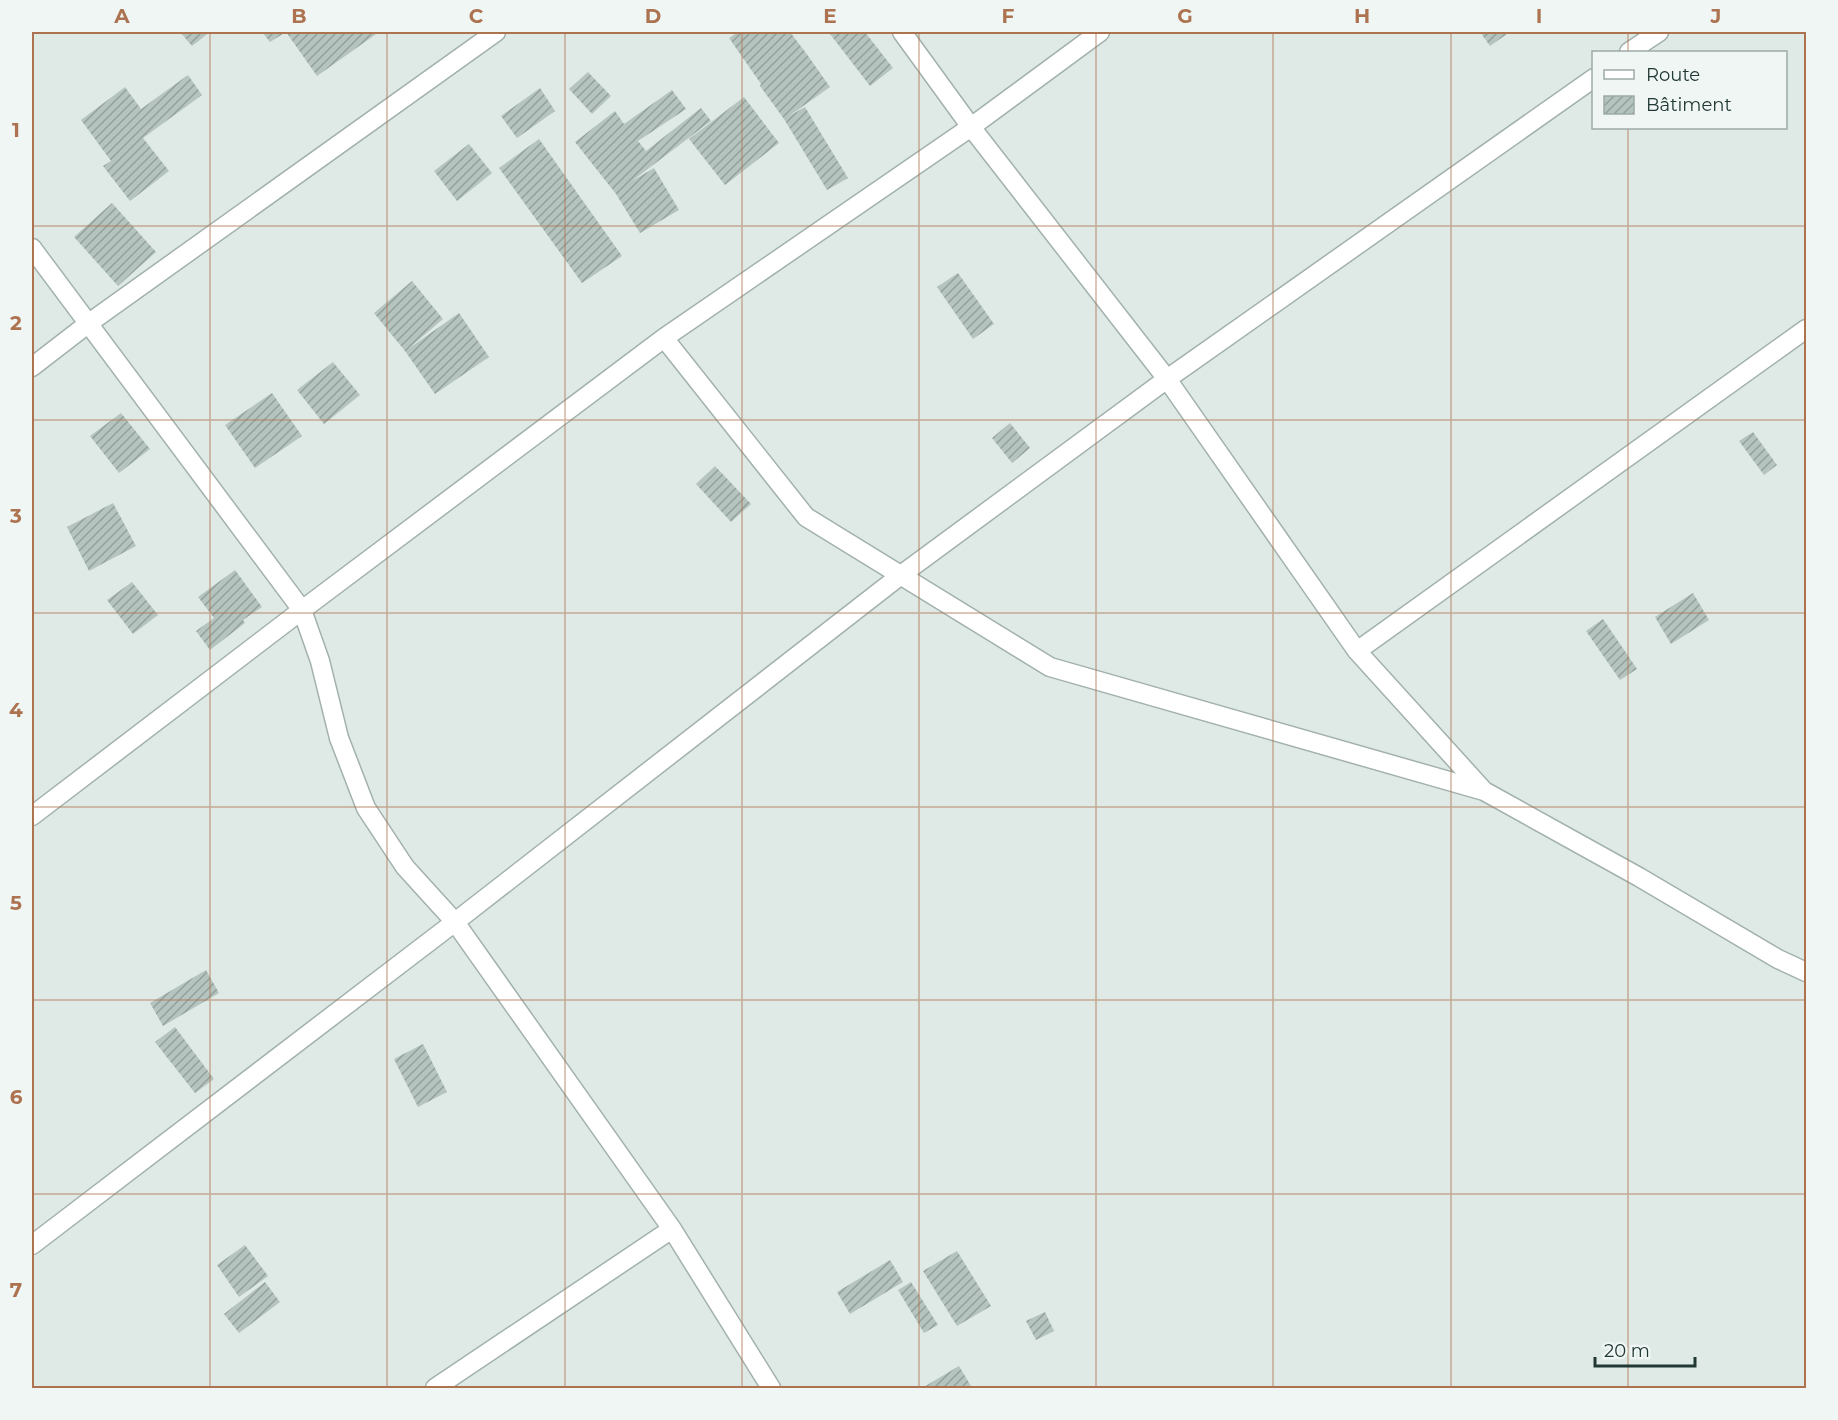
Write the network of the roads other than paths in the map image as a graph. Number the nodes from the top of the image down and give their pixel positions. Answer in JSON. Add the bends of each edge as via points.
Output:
{"nodes":[{"id":1,"x":496,"y":32,"type":"edge"},
{"id":2,"x":902,"y":32,"type":"edge"},
{"id":3,"x":1100,"y":32,"type":"edge"},
{"id":4,"x":1659,"y":32,"type":"edge"},
{"id":5,"x":1630,"y":51,"type":"edge"},
{"id":6,"x":1592,"y":79,"type":"edge"},
{"id":7,"x":970,"y":127,"type":"junction"},
{"id":8,"x":32,"y":248,"type":"edge"},
{"id":9,"x":89,"y":323,"type":"junction"},
{"id":10,"x":1806,"y":329,"type":"edge"},
{"id":11,"x":664,"y":338,"type":"junction"},
{"id":12,"x":32,"y":368,"type":"edge"},
{"id":13,"x":1167,"y":379,"type":"junction"},
{"id":14,"x":901,"y":575,"type":"junction"},
{"id":15,"x":302,"y":610,"type":"junction"},
{"id":16,"x":1357,"y":651,"type":"junction"},
{"id":17,"x":1484,"y":791,"type":"junction"},
{"id":18,"x":32,"y":816,"type":"edge"},
{"id":19,"x":455,"y":922,"type":"junction"},
{"id":20,"x":1806,"y":972,"type":"edge"},
{"id":21,"x":672,"y":1229,"type":"junction"},
{"id":22,"x":32,"y":1245,"type":"edge"},
{"id":23,"x":435,"y":1389,"type":"edge"},
{"id":24,"x":771,"y":1389,"type":"edge"}],
"edges":[{"from":1,"to":9,"type":"street"},
{"from":2,"to":7,"type":"street"},
{"from":3,"to":7,"type":"street"},
{"from":4,"to":5,"type":"street"},
{"from":6,"to":13,"type":"street"},
{"from":7,"to":11,"type":"street"},
{"from":7,"to":13,"type":"street"},
{"from":8,"to":9,"type":"street"},
{"from":9,"to":12,"type":"street"},
{"from":9,"to":15,"type":"street"},
{"from":10,"to":16,"type":"street"},
{"from":11,"to":14,"type":"street","via":[[806,517]]},
{"from":11,"to":15,"type":"street"},
{"from":13,"to":14,"type":"street"},
{"from":13,"to":16,"type":"street"},
{"from":14,"to":17,"type":"street","via":[[1050,667]]},
{"from":14,"to":19,"type":"street"},
{"from":15,"to":18,"type":"street"},
{"from":15,"to":19,"type":"street","via":[[320,661],[339,738],[366,808],[405,867]]},
{"from":16,"to":17,"type":"street"},
{"from":17,"to":20,"type":"street"},
{"from":19,"to":21,"type":"street"},
{"from":19,"to":22,"type":"street"},
{"from":21,"to":23,"type":"street"},
{"from":21,"to":24,"type":"street"}]}
